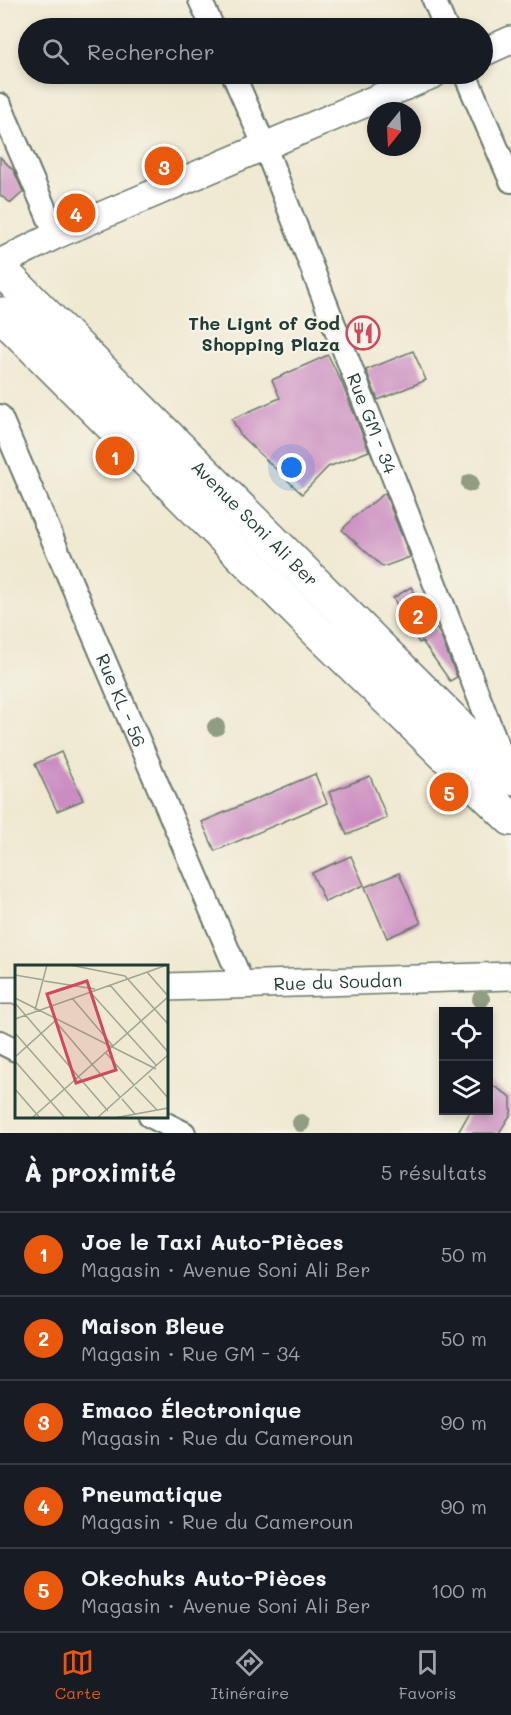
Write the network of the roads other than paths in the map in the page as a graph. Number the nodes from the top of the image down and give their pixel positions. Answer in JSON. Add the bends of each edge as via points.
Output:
{"nodes":[{"id":1,"x":200,"y":0,"type":"edge"},
{"id":2,"x":434,"y":0,"type":"edge"},
{"id":3,"x":208,"y":18,"type":"edge"},
{"id":4,"x":442,"y":18,"type":"edge"},
{"id":5,"x":511,"y":40,"type":"edge"},
{"id":6,"x":493,"y":48,"type":"edge"},
{"id":7,"x":237,"y":84,"type":"edge"},
{"id":8,"x":411,"y":84,"type":"edge"},
{"id":9,"x":469,"y":84,"type":"edge"},
{"id":10,"x":0,"y":105,"type":"edge"},
{"id":11,"x":265,"y":147,"type":"junction"},
{"id":12,"x":511,"y":181,"type":"edge"},
{"id":13,"x":56,"y":235,"type":"junction"},
{"id":14,"x":0,"y":263,"type":"edge"},
{"id":15,"x":0,"y":269,"type":"edge"},
{"id":16,"x":0,"y":314,"type":"edge"},
{"id":17,"x":0,"y":416,"type":"edge"},
{"id":18,"x":510,"y":777,"type":"edge"},
{"id":19,"x":511,"y":819,"type":"edge"},
{"id":20,"x":511,"y":976,"type":"edge"},
{"id":21,"x":243,"y":985,"type":"junction"},
{"id":22,"x":168,"y":987,"type":"edge"},
{"id":23,"x":0,"y":1042,"type":"edge"},
{"id":24,"x":15,"y":1050,"type":"edge"},
{"id":25,"x":154,"y":1118,"type":"edge"},
{"id":26,"x":184,"y":1133,"type":"edge"}],
"edges":[{"from":1,"to":3,"type":"street"},
{"from":2,"to":4,"type":"street"},
{"from":5,"to":6,"type":"street"},
{"from":7,"to":11,"type":"street","name":"Rue GM - 34"},
{"from":8,"to":11,"type":"street"},
{"from":9,"to":12,"type":"street"},
{"from":10,"to":13,"type":"street"},
{"from":11,"to":13,"type":"street"},
{"from":11,"to":18,"type":"street","name":"Rue GM - 34"},
{"from":13,"to":14,"type":"street"},
{"from":15,"to":18,"type":"main road","name":"Avenue Soni Ali Ber"},
{"from":16,"to":19,"type":"main road","name":"Avenue Soni Ali Ber"},
{"from":17,"to":21,"type":"street","name":"Rue KL - 56"},
{"from":20,"to":21,"type":"street","name":"Rue du Soudan"},
{"from":21,"to":22,"type":"street","name":"Rue du Soudan"},
{"from":23,"to":24,"type":"street"},
{"from":25,"to":26,"type":"street"}]}
